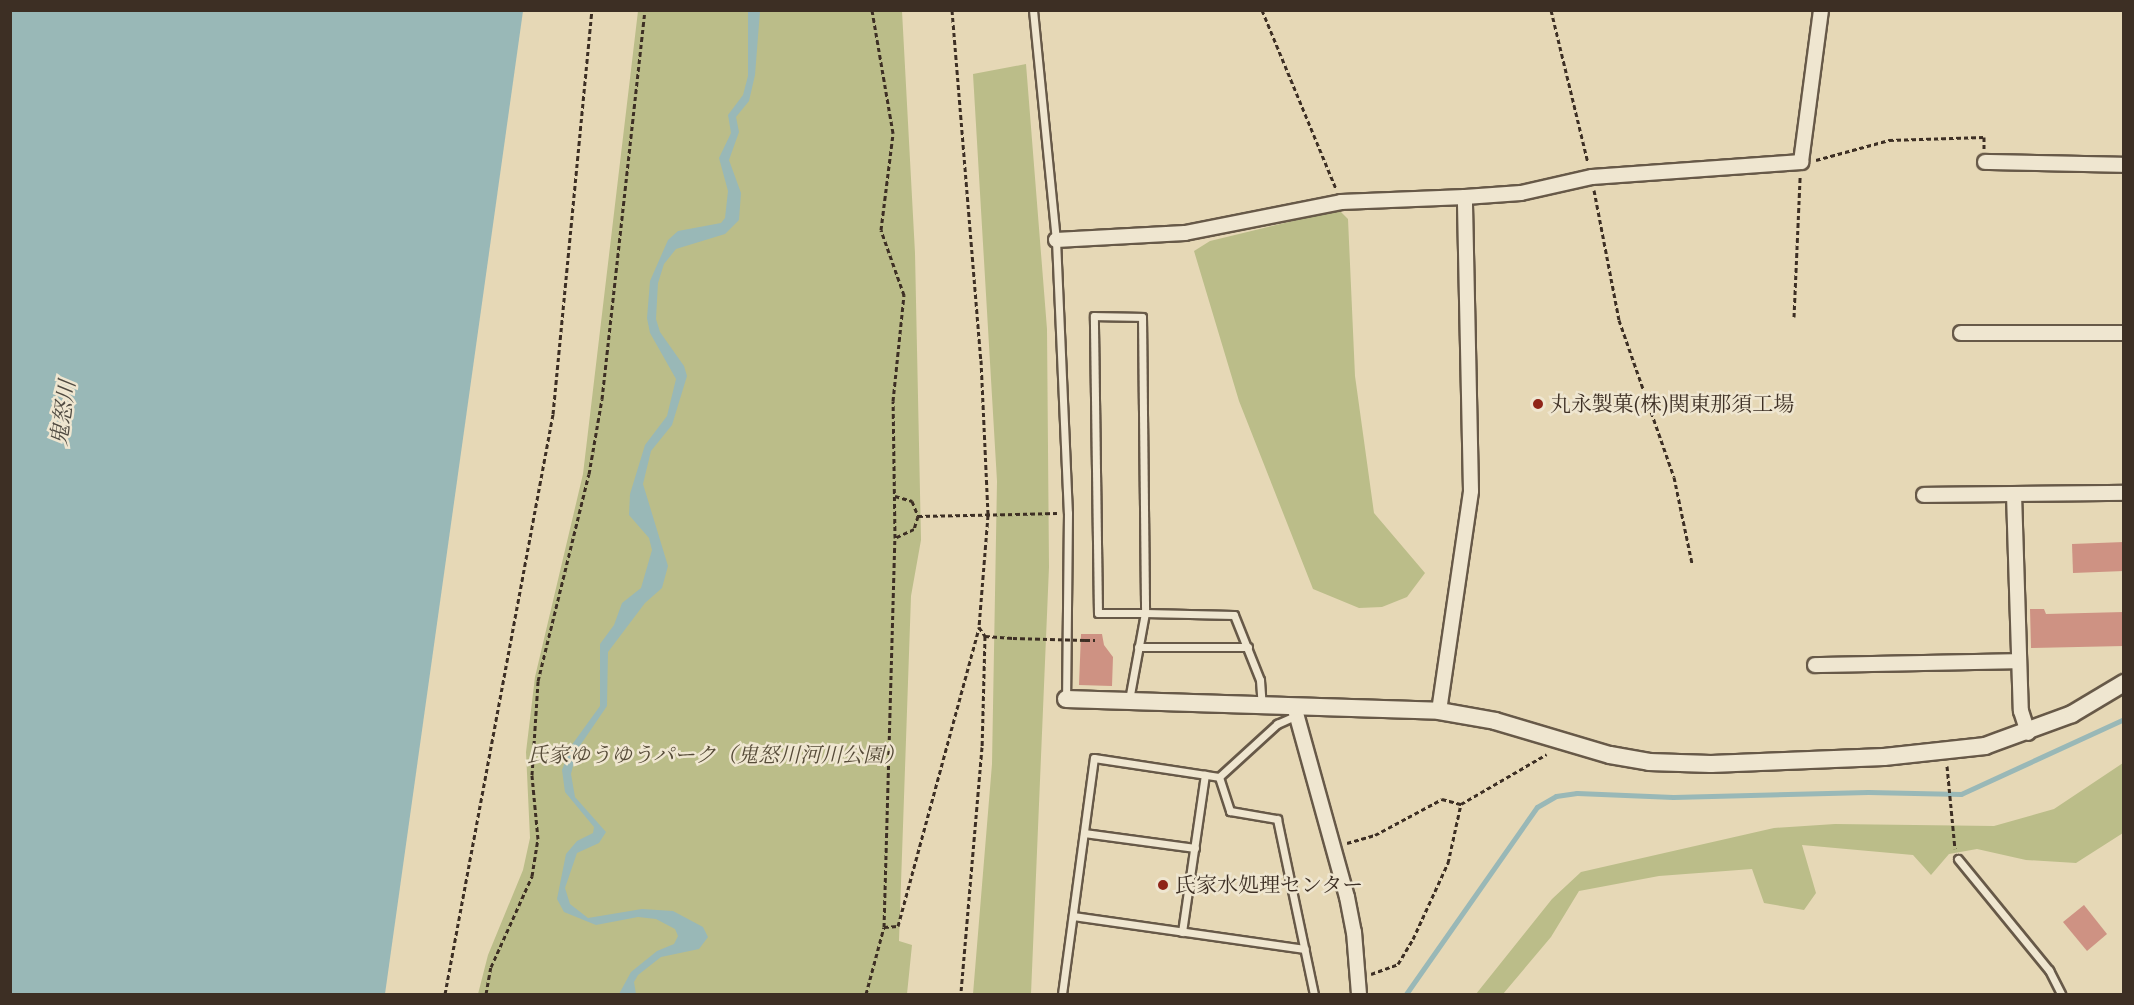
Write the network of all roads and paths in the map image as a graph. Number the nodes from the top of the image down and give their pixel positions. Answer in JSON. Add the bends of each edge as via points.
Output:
{"nodes":[{"id":1,"x":592,"y":10,"type":"edge"},
{"id":2,"x":645,"y":10,"type":"edge"},
{"id":3,"x":872,"y":10,"type":"edge"},
{"id":4,"x":952,"y":10,"type":"edge"},
{"id":5,"x":1033,"y":10,"type":"edge"},
{"id":6,"x":1262,"y":10,"type":"edge"},
{"id":7,"x":1551,"y":10,"type":"edge"},
{"id":8,"x":1821,"y":10,"type":"edge"},
{"id":9,"x":1801,"y":162,"type":"junction"},
{"id":10,"x":1984,"y":162,"type":"joint"},
{"id":11,"x":2124,"y":165,"type":"edge"},
{"id":12,"x":1592,"y":177,"type":"junction"},
{"id":13,"x":1465,"y":197,"type":"junction"},
{"id":14,"x":1341,"y":202,"type":"junction"},
{"id":15,"x":1056,"y":240,"type":"junction"},
{"id":16,"x":1794,"y":317,"type":"dead end"},
{"id":17,"x":1961,"y":333,"type":"dead end"},
{"id":18,"x":2124,"y":333,"type":"edge"},
{"id":19,"x":2124,"y":493,"type":"edge"},
{"id":20,"x":2014,"y":494,"type":"junction"},
{"id":21,"x":1924,"y":495,"type":"dead end"},
{"id":22,"x":895,"y":496,"type":"junction"},
{"id":23,"x":1068,"y":513,"type":"junction"},
{"id":24,"x":988,"y":515,"type":"junction"},
{"id":25,"x":918,"y":516,"type":"junction"},
{"id":26,"x":895,"y":538,"type":"junction"},
{"id":27,"x":1692,"y":563,"type":"dead end"},
{"id":28,"x":1145,"y":613,"type":"junction"},
{"id":29,"x":979,"y":627,"type":"junction"},
{"id":30,"x":985,"y":636,"type":"junction"},
{"id":31,"x":1095,"y":640,"type":"dead end"},
{"id":32,"x":1138,"y":647,"type":"junction"},
{"id":33,"x":1248,"y":647,"type":"junction"},
{"id":34,"x":2019,"y":661,"type":"junction"},
{"id":35,"x":1815,"y":665,"type":"dead end"},
{"id":36,"x":2124,"y":683,"type":"edge"},
{"id":37,"x":1066,"y":699,"type":"joint"},
{"id":38,"x":1129,"y":700,"type":"junction"},
{"id":39,"x":1262,"y":706,"type":"junction"},
{"id":40,"x":1294,"y":711,"type":"junction"},
{"id":41,"x":1439,"y":711,"type":"junction"},
{"id":42,"x":2028,"y":733,"type":"junction"},
{"id":43,"x":1551,"y":752,"type":"dead end"},
{"id":44,"x":1948,"y":770,"type":"dead end"},
{"id":45,"x":1205,"y":775,"type":"junction"},
{"id":46,"x":1219,"y":777,"type":"junction"},
{"id":47,"x":1461,"y":804,"type":"junction"},
{"id":48,"x":1084,"y":833,"type":"junction"},
{"id":49,"x":1951,"y":835,"type":"dead end"},
{"id":50,"x":1332,"y":847,"type":"junction"},
{"id":51,"x":1195,"y":848,"type":"junction"},
{"id":52,"x":1958,"y":859,"type":"dead end"},
{"id":53,"x":1073,"y":916,"type":"junction"},
{"id":54,"x":884,"y":927,"type":"junction"},
{"id":55,"x":1182,"y":932,"type":"junction"},
{"id":56,"x":1305,"y":949,"type":"junction"},
{"id":57,"x":1358,"y":975,"type":"junction"},
{"id":58,"x":445,"y":994,"type":"edge"},
{"id":59,"x":486,"y":994,"type":"edge"},
{"id":60,"x":866,"y":994,"type":"edge"},
{"id":61,"x":961,"y":994,"type":"edge"},
{"id":62,"x":1062,"y":994,"type":"edge"},
{"id":63,"x":1314,"y":994,"type":"edge"},
{"id":64,"x":1359,"y":994,"type":"edge"},
{"id":65,"x":2061,"y":994,"type":"edge"}],
"edges":[{"from":1,"to":58,"type":"path","via":[[553,414]]},
{"from":2,"to":59,"type":"path","via":[[602,399],[589,474],[538,681],[532,775],[538,839],[532,876],[491,967]]},
{"from":3,"to":22,"type":"path","via":[[893,133],[881,230],[904,295],[893,402]]},
{"from":4,"to":24,"type":"path","via":[[981,360]]},
{"from":5,"to":15,"type":"lane"},
{"from":6,"to":14,"type":"path"},
{"from":7,"to":12,"type":"path"},
{"from":8,"to":9,"type":"street"},
{"from":9,"to":10,"type":"path","via":[[1889,140],[1984,137]]},
{"from":9,"to":12,"type":"street"},
{"from":9,"to":16,"type":"path"},
{"from":10,"to":11,"type":"street"},
{"from":12,"to":13,"type":"street","via":[[1521,192]]},
{"from":12,"to":27,"type":"path","via":[[1619,320],[1674,477]]},
{"from":13,"to":14,"type":"street"},
{"from":13,"to":41,"type":"street","via":[[1471,491]]},
{"from":14,"to":15,"type":"street","via":[[1185,233]]},
{"from":15,"to":23,"type":"lane"},
{"from":17,"to":18,"type":"street"},
{"from":19,"to":20,"type":"street"},
{"from":20,"to":21,"type":"street"},
{"from":20,"to":34,"type":"street"},
{"from":22,"to":25,"type":"path","via":[[912,501]]},
{"from":22,"to":26,"type":"path"},
{"from":23,"to":24,"type":"path"},
{"from":23,"to":37,"type":"lane"},
{"from":24,"to":25,"type":"path"},
{"from":24,"to":29,"type":"path"},
{"from":25,"to":26,"type":"path","via":[[914,529]]},
{"from":26,"to":54,"type":"path"},
{"from":28,"to":28,"type":"lane","via":[[1098,613],[1094,316],[1142,317]]},
{"from":28,"to":32,"type":"lane"},
{"from":28,"to":33,"type":"lane","via":[[1234,615]]},
{"from":29,"to":30,"type":"path"},
{"from":29,"to":54,"type":"path","via":[[898,926]]},
{"from":30,"to":31,"type":"path","bridge":true},
{"from":30,"to":61,"type":"path","via":[[982,747]]},
{"from":32,"to":33,"type":"lane"},
{"from":32,"to":38,"type":"lane"},
{"from":33,"to":39,"type":"lane","via":[[1260,680]]},
{"from":34,"to":35,"type":"street"},
{"from":34,"to":42,"type":"street","via":[[2021,711]]},
{"from":36,"to":42,"type":"street","via":[[2072,714]]},
{"from":37,"to":38,"type":"street"},
{"from":38,"to":39,"type":"street"},
{"from":39,"to":40,"type":"street"},
{"from":40,"to":41,"type":"street"},
{"from":40,"to":46,"type":"lane"},
{"from":40,"to":50,"type":"street"},
{"from":41,"to":42,"type":"street","via":[[1495,721],[1610,755],[1649,762],[1711,764],[1947,753]]},
{"from":43,"to":47,"type":"path"},
{"from":44,"to":49,"type":"path"},
{"from":45,"to":46,"type":"lane"},
{"from":45,"to":48,"type":"lane","via":[[1094,758]]},
{"from":45,"to":51,"type":"lane"},
{"from":46,"to":56,"type":"lane","via":[[1230,811],[1277,819]]},
{"from":47,"to":50,"type":"path","via":[[1442,799],[1375,835]]},
{"from":47,"to":57,"type":"path","via":[[1448,863],[1398,964],[1377,974]]},
{"from":48,"to":51,"type":"lane"},
{"from":48,"to":53,"type":"lane"},
{"from":50,"to":57,"type":"street","via":[[1354,932]]},
{"from":51,"to":55,"type":"lane"},
{"from":52,"to":65,"type":"lane","via":[[2049,970]]},
{"from":53,"to":55,"type":"lane"},
{"from":53,"to":62,"type":"lane"},
{"from":54,"to":60,"type":"path"},
{"from":55,"to":56,"type":"lane"},
{"from":56,"to":63,"type":"lane"},
{"from":57,"to":64,"type":"street"}]}
